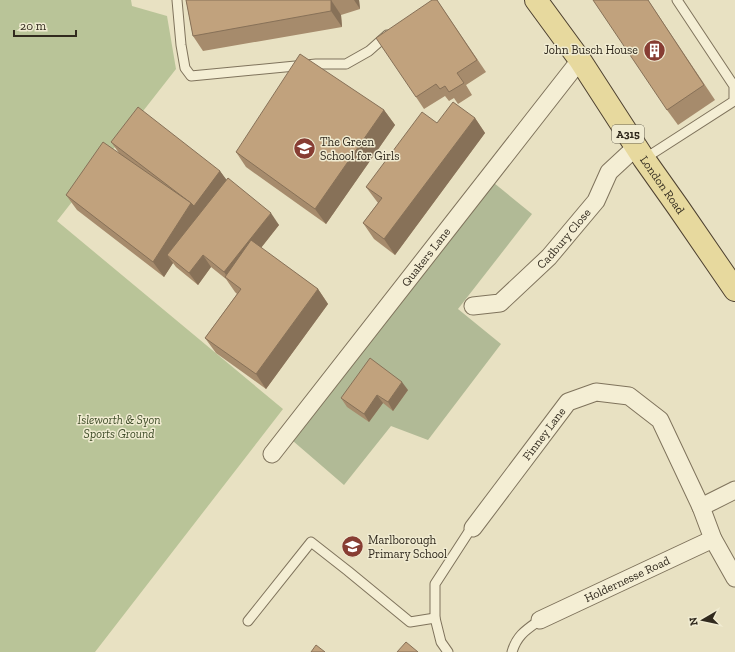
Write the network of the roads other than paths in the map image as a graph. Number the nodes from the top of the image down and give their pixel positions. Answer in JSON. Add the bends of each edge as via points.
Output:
{"nodes":[{"id":1,"x":177,"y":0,"type":"edge"},
{"id":2,"x":536,"y":0,"type":"edge"},
{"id":3,"x":678,"y":0,"type":"edge"},
{"id":4,"x":396,"y":28,"type":"edge"},
{"id":5,"x":580,"y":60,"type":"junction"},
{"id":6,"x":735,"y":86,"type":"edge"},
{"id":7,"x":640,"y":153,"type":"junction"},
{"id":8,"x":735,"y":290,"type":"edge"},
{"id":9,"x":473,"y":306,"type":"dead end"},
{"id":10,"x":272,"y":454,"type":"dead end"},
{"id":11,"x":735,"y":490,"type":"edge"},
{"id":12,"x":701,"y":507,"type":"junction"},
{"id":13,"x":473,"y":528,"type":"joint"},
{"id":14,"x":713,"y":540,"type":"junction"},
{"id":15,"x":735,"y":578,"type":"edge"},
{"id":16,"x":436,"y":618,"type":"junction"},
{"id":17,"x":540,"y":620,"type":"joint"},
{"id":18,"x":248,"y":621,"type":"dead end"},
{"id":19,"x":448,"y":652,"type":"edge"},
{"id":20,"x":512,"y":652,"type":"edge"}],
"edges":[{"from":1,"to":4,"type":"lane","via":[[185,68],[191,76],[316,64],[346,64],[369,51]]},
{"from":2,"to":5,"type":"main road","name":"London Road","number":"A315"},
{"from":3,"to":6,"type":"lane"},
{"from":5,"to":7,"type":"main road","name":"London Road","number":"A315"},
{"from":5,"to":10,"type":"street","name":"Quakers Lane"},
{"from":6,"to":7,"type":"lane","via":[[734,101]]},
{"from":7,"to":8,"type":"main road","name":"London Road","number":"A315"},
{"from":7,"to":9,"type":"street","name":"Cadbury Close","via":[[610,172],[596,201],[549,257],[500,303]]},
{"from":11,"to":12,"type":"street"},
{"from":12,"to":13,"type":"street","name":"Finney Lane","via":[[660,420],[629,396],[596,392],[568,402]]},
{"from":12,"to":14,"type":"street","name":"Finney Lane"},
{"from":13,"to":16,"type":"lane","via":[[435,584]]},
{"from":14,"to":15,"type":"street","name":"Finney Lane"},
{"from":14,"to":17,"type":"street","name":"Holdernesse Road"},
{"from":16,"to":18,"type":"lane","via":[[410,622],[311,542]]},
{"from":16,"to":19,"type":"lane","via":[[441,642]]},
{"from":17,"to":20,"type":"lane","via":[[515,642]]}]}
